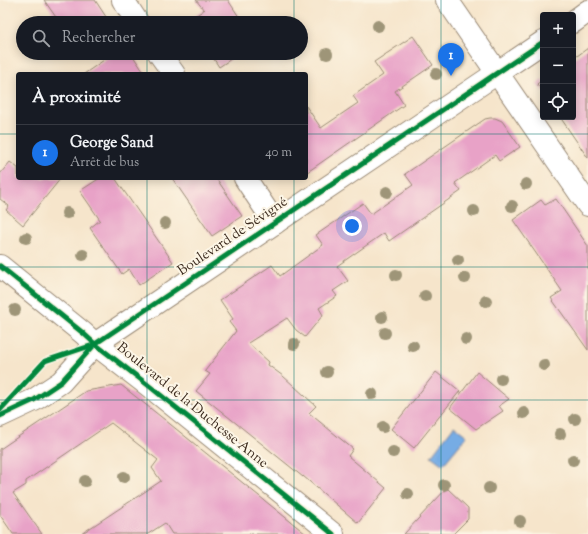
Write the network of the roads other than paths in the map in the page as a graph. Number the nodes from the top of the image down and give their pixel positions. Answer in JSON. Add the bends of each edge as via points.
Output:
{"nodes":[{"id":1,"x":122,"y":0,"type":"edge"},
{"id":2,"x":447,"y":0,"type":"edge"},
{"id":3,"x":588,"y":11,"type":"edge"},
{"id":4,"x":133,"y":16,"type":"edge"},
{"id":5,"x":576,"y":20,"type":"edge"},
{"id":6,"x":540,"y":44,"type":"edge"},
{"id":7,"x":164,"y":60,"type":"edge"},
{"id":8,"x":173,"y":72,"type":"edge"},
{"id":9,"x":497,"y":73,"type":"junction"},
{"id":10,"x":246,"y":180,"type":"edge"},
{"id":11,"x":588,"y":205,"type":"edge"},
{"id":12,"x":275,"y":223,"type":"junction"},
{"id":13,"x":0,"y":266,"type":"edge"},
{"id":14,"x":95,"y":344,"type":"junction"},
{"id":15,"x":0,"y":416,"type":"edge"},
{"id":16,"x":333,"y":534,"type":"edge"}],
"edges":[{"from":1,"to":4,"type":"street"},
{"from":2,"to":9,"type":"street"},
{"from":3,"to":5,"type":"street"},
{"from":6,"to":9,"type":"street","name":"Boulevard de Sévigné"},
{"from":7,"to":8,"type":"street"},
{"from":9,"to":11,"type":"street"},
{"from":9,"to":12,"type":"street","name":"Boulevard de Sévigné"},
{"from":10,"to":12,"type":"street"},
{"from":12,"to":14,"type":"street","name":"Boulevard de Sévigné"},
{"from":13,"to":14,"type":"street","name":"Boulevard de la Duchesse Anne"},
{"from":14,"to":15,"type":"street","name":"Boulevard de Sévigné","via":[[61,382],[34,400]]},
{"from":14,"to":16,"type":"street","name":"Boulevard de la Duchesse Anne"}]}
